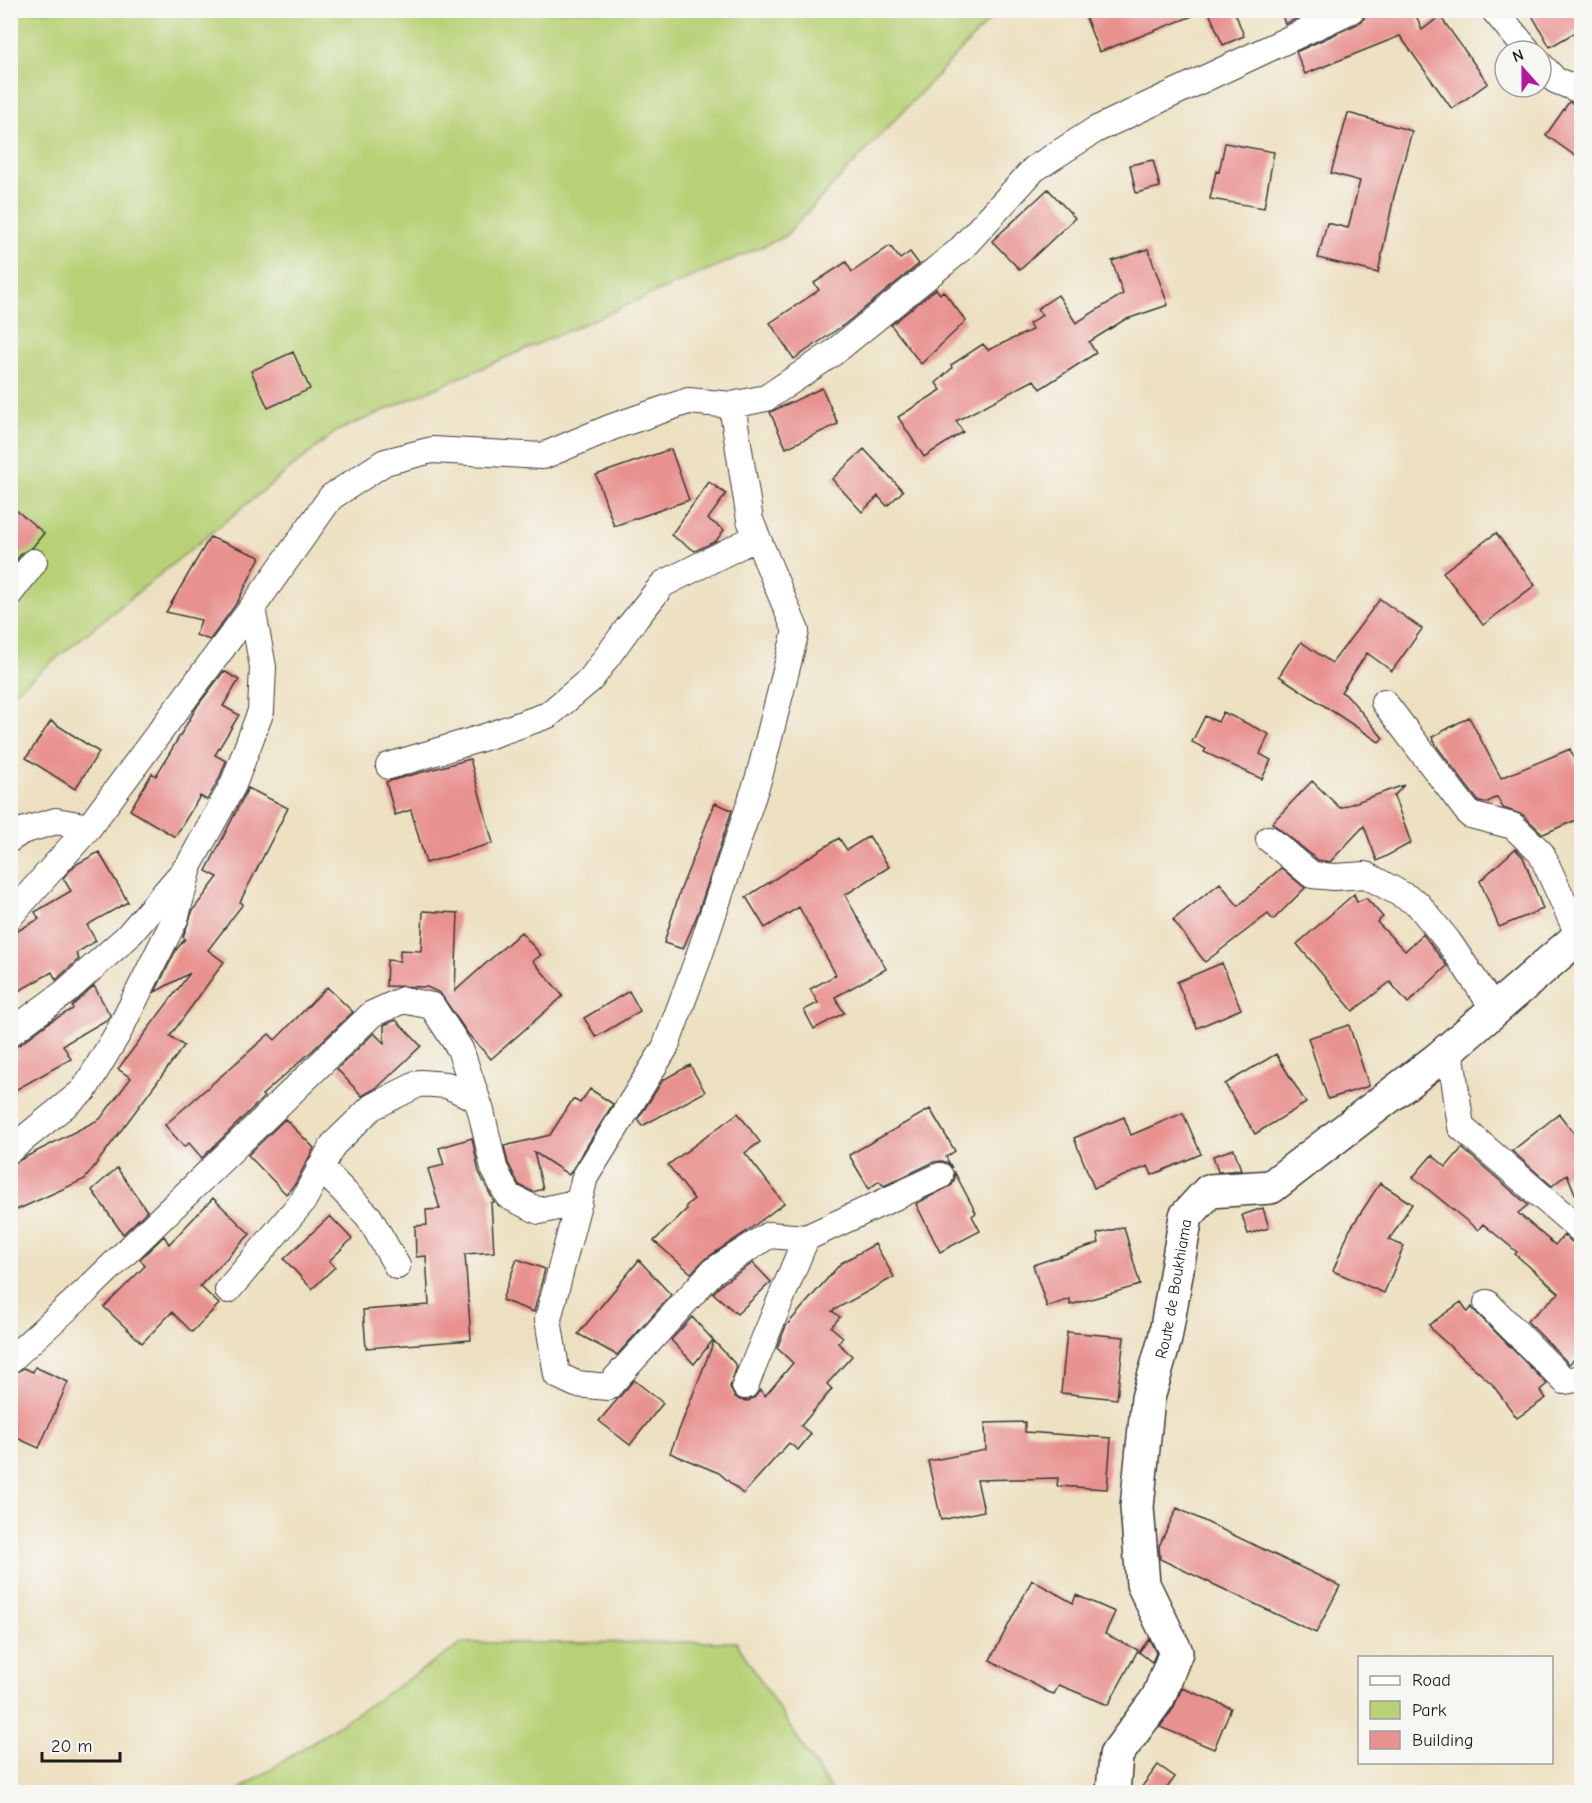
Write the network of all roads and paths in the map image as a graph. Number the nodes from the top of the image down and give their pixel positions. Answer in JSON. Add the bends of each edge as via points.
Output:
{"nodes":[{"id":1,"x":1351,"y":10,"type":"edge"},
{"id":2,"x":1494,"y":10,"type":"edge"},
{"id":3,"x":1518,"y":39,"type":"edge"},
{"id":4,"x":1553,"y":78,"type":"edge"},
{"id":5,"x":1581,"y":91,"type":"edge"},
{"id":6,"x":732,"y":405,"type":"junction"},
{"id":7,"x":757,"y":537,"type":"junction"},
{"id":8,"x":34,"y":562,"type":"dead end"},
{"id":9,"x":10,"y":592,"type":"edge"},
{"id":10,"x":252,"y":608,"type":"junction"},
{"id":11,"x":1384,"y":702,"type":"dead end"},
{"id":12,"x":389,"y":765,"type":"dead end"},
{"id":13,"x":89,"y":827,"type":"junction"},
{"id":14,"x":10,"y":839,"type":"edge"},
{"id":15,"x":1269,"y":839,"type":"dead end"},
{"id":16,"x":189,"y":865,"type":"junction"},
{"id":17,"x":10,"y":916,"type":"edge"},
{"id":18,"x":1580,"y":935,"type":"edge"},
{"id":19,"x":1495,"y":1010,"type":"junction"},
{"id":20,"x":10,"y":1033,"type":"edge"},
{"id":21,"x":1450,"y":1049,"type":"junction"},
{"id":22,"x":477,"y":1099,"type":"junction"},
{"id":23,"x":10,"y":1150,"type":"edge"},
{"id":24,"x":320,"y":1167,"type":"junction"},
{"id":25,"x":940,"y":1176,"type":"dead end"},
{"id":26,"x":579,"y":1202,"type":"junction"},
{"id":27,"x":1581,"y":1231,"type":"edge"},
{"id":28,"x":806,"y":1238,"type":"junction"},
{"id":29,"x":396,"y":1266,"type":"dead end"},
{"id":30,"x":228,"y":1290,"type":"dead end"},
{"id":31,"x":1487,"y":1303,"type":"dead end"},
{"id":32,"x":10,"y":1360,"type":"edge"},
{"id":33,"x":1581,"y":1378,"type":"edge"},
{"id":34,"x":745,"y":1386,"type":"dead end"},
{"id":35,"x":1113,"y":1792,"type":"edge"}],
"edges":[{"from":1,"to":6,"type":"street","via":[[1086,135],[1034,169],[960,250],[833,353],[766,398]]},
{"from":2,"to":3,"type":"street"},
{"from":4,"to":5,"type":"street"},
{"from":6,"to":7,"type":"street","via":[[750,520]]},
{"from":6,"to":10,"type":"street","via":[[688,401],[543,456],[432,450],[385,462],[331,497]]},
{"from":7,"to":12,"type":"street","via":[[663,584],[591,679],[548,714]]},
{"from":7,"to":26,"type":"street","via":[[796,631],[759,777],[665,1048],[585,1177]]},
{"from":8,"to":9,"type":"street"},
{"from":10,"to":13,"type":"street"},
{"from":10,"to":16,"type":"street","via":[[263,667],[261,711],[233,785]]},
{"from":11,"to":18,"type":"street","via":[[1470,815],[1513,826],[1541,854]]},
{"from":13,"to":14,"type":"street","via":[[56,821],[22,831]]},
{"from":13,"to":17,"type":"street"},
{"from":15,"to":19,"type":"street","via":[[1312,875],[1365,875],[1417,903]]},
{"from":16,"to":20,"type":"street","via":[[127,938]]},
{"from":16,"to":23,"type":"street","via":[[175,919],[118,1033],[84,1090]]},
{"from":18,"to":19,"type":"street","name":"Route de Boukhiama"},
{"from":19,"to":21,"type":"street","name":"Route de Boukhiama"},
{"from":21,"to":27,"type":"street","via":[[1461,1127]]},
{"from":21,"to":35,"type":"street","name":"Route de Boukhiama","via":[[1271,1187],[1209,1191],[1186,1216],[1165,1339],[1148,1398],[1137,1507],[1143,1584],[1176,1652],[1158,1698],[1116,1755]]},
{"from":22,"to":24,"type":"street","via":[[447,1085],[420,1083],[372,1107],[333,1145]]},
{"from":22,"to":26,"type":"street","via":[[494,1168],[508,1196],[540,1211]]},
{"from":22,"to":32,"type":"street","via":[[460,1049],[432,1006],[403,1000],[372,1014]]},
{"from":24,"to":29,"type":"street","via":[[369,1217]]},
{"from":24,"to":30,"type":"street","via":[[303,1201]]},
{"from":25,"to":28,"type":"street"},
{"from":26,"to":28,"type":"street","via":[[548,1319],[557,1374],[576,1384],[608,1387],[713,1271],[769,1236]]},
{"from":28,"to":34,"type":"street"},
{"from":31,"to":33,"type":"street","via":[[1565,1381]]}]}
